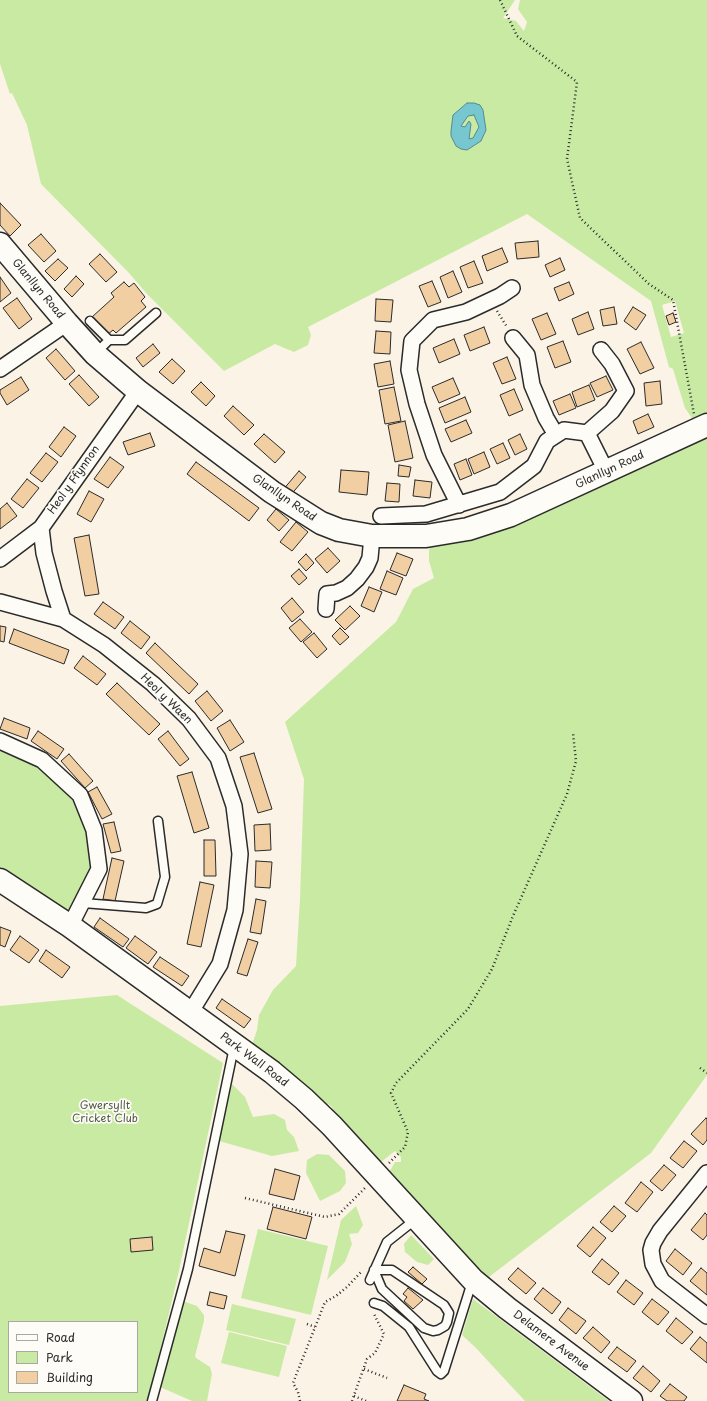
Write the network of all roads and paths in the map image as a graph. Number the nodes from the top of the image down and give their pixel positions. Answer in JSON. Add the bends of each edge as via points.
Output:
{"nodes":[{"id":1,"x":500,"y":0,"type":"edge"},
{"id":2,"x":0,"y":244,"type":"edge"},
{"id":3,"x":512,"y":288,"type":"dead end"},
{"id":4,"x":492,"y":300,"type":"junction"},
{"id":5,"x":156,"y":313,"type":"dead end"},
{"id":6,"x":90,"y":321,"type":"dead end"},
{"id":7,"x":66,"y":323,"type":"junction"},
{"id":8,"x":513,"y":338,"type":"joint"},
{"id":9,"x":102,"y":347,"type":"junction"},
{"id":10,"x":601,"y":350,"type":"dead end"},
{"id":11,"x":0,"y":369,"type":"edge"},
{"id":12,"x":138,"y":391,"type":"junction"},
{"id":13,"x":702,"y":427,"type":"edge"},
{"id":14,"x":587,"y":433,"type":"junction"},
{"id":15,"x":556,"y":435,"type":"junction"},
{"id":16,"x":606,"y":471,"type":"junction"},
{"id":17,"x":459,"y":505,"type":"junction"},
{"id":18,"x":381,"y":516,"type":"dead end"},
{"id":19,"x":41,"y":528,"type":"junction"},
{"id":20,"x":372,"y":536,"type":"junction"},
{"id":21,"x":0,"y":559,"type":"edge"},
{"id":22,"x":0,"y":602,"type":"edge"},
{"id":23,"x":326,"y":609,"type":"dead end"},
{"id":24,"x":63,"y":618,"type":"junction"},
{"id":25,"x":572,"y":733,"type":"dead end"},
{"id":26,"x":0,"y":741,"type":"edge"},
{"id":27,"x":158,"y":821,"type":"dead end"},
{"id":28,"x":0,"y":880,"type":"edge"},
{"id":29,"x":83,"y":903,"type":"junction"},
{"id":30,"x":70,"y":926,"type":"junction"},
{"id":31,"x":190,"y":1013,"type":"junction"},
{"id":32,"x":235,"y":1045,"type":"junction"},
{"id":33,"x":700,"y":1068,"type":"dead end"},
{"id":34,"x":707,"y":1073,"type":"edge"},
{"id":35,"x":707,"y":1173,"type":"edge"},
{"id":36,"x":378,"y":1176,"type":"junction"},
{"id":37,"x":245,"y":1198,"type":"dead end"},
{"id":38,"x":417,"y":1218,"type":"junction"},
{"id":39,"x":365,"y":1267,"type":"dead end"},
{"id":40,"x":374,"y":1270,"type":"junction"},
{"id":41,"x":370,"y":1280,"type":"dead end"},
{"id":42,"x":473,"y":1280,"type":"junction"},
{"id":43,"x":373,"y":1306,"type":"joint"},
{"id":44,"x":707,"y":1316,"type":"edge"},
{"id":45,"x":307,"y":1324,"type":"dead end"},
{"id":46,"x":315,"y":1327,"type":"junction"},
{"id":47,"x":364,"y":1369,"type":"junction"},
{"id":48,"x":387,"y":1378,"type":"dead end"},
{"id":49,"x":354,"y":1396,"type":"junction"},
{"id":50,"x":152,"y":1401,"type":"edge"},
{"id":51,"x":300,"y":1401,"type":"edge"},
{"id":52,"x":352,"y":1401,"type":"edge"},
{"id":53,"x":366,"y":1401,"type":"edge"},
{"id":54,"x":631,"y":1401,"type":"edge"}],
"edges":[{"from":1,"to":13,"type":"path","via":[[517,36],[577,82],[567,159],[580,218],[649,284],[673,300]]},
{"from":2,"to":7,"type":"street","name":"Glanllyn Road"},
{"from":3,"to":4,"type":"street"},
{"from":4,"to":8,"type":"path"},
{"from":4,"to":17,"type":"street","via":[[466,312],[433,320],[412,341],[408,370],[417,404],[434,455]]},
{"from":5,"to":9,"type":"lane","via":[[124,340]]},
{"from":6,"to":9,"type":"lane"},
{"from":7,"to":9,"type":"street","name":"Glanllyn Road"},
{"from":7,"to":11,"type":"street"},
{"from":8,"to":15,"type":"street","via":[[527,355],[532,385]]},
{"from":9,"to":12,"type":"street","name":"Glanllyn Road"},
{"from":10,"to":14,"type":"street","via":[[612,364],[626,391],[612,411]]},
{"from":12,"to":19,"type":"street","name":"Heol y Ffynnon"},
{"from":12,"to":20,"type":"street","name":"Glanllyn Road","via":[[301,511],[339,530]]},
{"from":13,"to":16,"type":"street","name":"Glanllyn Road"},
{"from":14,"to":15,"type":"street","via":[[564,430]]},
{"from":14,"to":16,"type":"street"},
{"from":15,"to":17,"type":"street","via":[[547,441],[534,466],[500,492]]},
{"from":16,"to":20,"type":"street","name":"Glanllyn Road","via":[[511,515],[468,529],[426,536]]},
{"from":17,"to":18,"type":"street","via":[[426,514]]},
{"from":19,"to":21,"type":"street","name":"Heol y Ffynnon"},
{"from":19,"to":24,"type":"street","via":[[44,553]]},
{"from":20,"to":23,"type":"street","via":[[370,558],[366,567],[347,588],[336,592],[324,591]]},
{"from":22,"to":24,"type":"street","name":"Heol y Waen"},
{"from":24,"to":31,"type":"street","name":"Heol y Waen","via":[[104,645],[153,684],[189,720],[218,758],[234,806],[240,854],[235,910],[220,964]]},
{"from":25,"to":36,"type":"path","via":[[576,761],[567,794],[492,968],[468,1009],[396,1084],[391,1093],[408,1132],[405,1147]]},
{"from":26,"to":29,"type":"street","via":[[42,760],[80,795],[94,830],[99,869]]},
{"from":27,"to":29,"type":"lane","via":[[165,877],[157,904],[146,908]]},
{"from":28,"to":30,"type":"street","name":"Park Wall Road"},
{"from":29,"to":30,"type":"street"},
{"from":30,"to":31,"type":"street","name":"Park Wall Road"},
{"from":31,"to":32,"type":"street","name":"Park Wall Road"},
{"from":32,"to":36,"type":"street","name":"Park Wall Road","via":[[304,1099]]},
{"from":32,"to":50,"type":"lane","via":[[188,1269]]},
{"from":33,"to":34,"type":"path"},
{"from":35,"to":44,"type":"street","via":[[660,1231],[651,1250],[653,1264],[662,1281]]},
{"from":36,"to":37,"type":"path","via":[[339,1214],[325,1217]]},
{"from":36,"to":38,"type":"street","name":"Park Wall Road"},
{"from":38,"to":40,"type":"lane","via":[[387,1242]]},
{"from":38,"to":42,"type":"street","name":"Park Wall Road"},
{"from":39,"to":46,"type":"path","via":[[347,1287],[325,1302]]},
{"from":40,"to":40,"type":"lane","via":[[392,1270],[444,1304],[449,1313],[445,1326],[433,1331],[424,1328],[382,1289]]},
{"from":40,"to":41,"type":"lane"},
{"from":42,"to":43,"type":"lane","via":[[441,1374],[437,1372],[409,1327],[383,1306]]},
{"from":42,"to":54,"type":"street","name":"Delamere Avenue"},
{"from":43,"to":47,"type":"path","via":[[384,1334],[375,1353],[367,1359]]},
{"from":45,"to":46,"type":"path"},
{"from":46,"to":51,"type":"path","via":[[293,1383]]},
{"from":47,"to":48,"type":"path"},
{"from":47,"to":49,"type":"path"},
{"from":49,"to":52,"type":"path"},
{"from":49,"to":53,"type":"path"}]}
